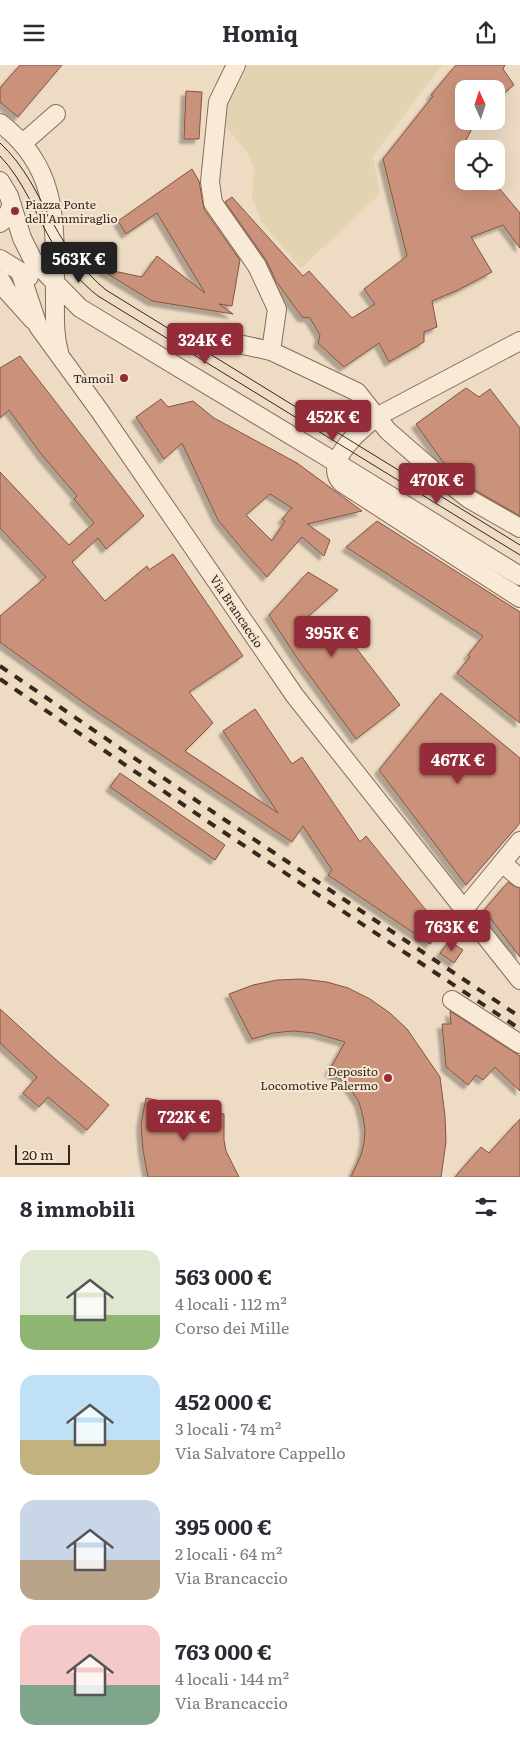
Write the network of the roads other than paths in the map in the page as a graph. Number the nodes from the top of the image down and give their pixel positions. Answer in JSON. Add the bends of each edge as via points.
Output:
{"nodes":[{"id":1,"x":236,"y":65,"type":"edge"},
{"id":2,"x":56,"y":114,"type":"dead end"},
{"id":3,"x":0,"y":123,"type":"edge"},
{"id":4,"x":23,"y":143,"type":"junction"},
{"id":5,"x":0,"y":181,"type":"edge"},
{"id":6,"x":12,"y":205,"type":"junction"},
{"id":7,"x":0,"y":223,"type":"edge"},
{"id":8,"x":0,"y":259,"type":"edge"},
{"id":9,"x":20,"y":272,"type":"junction"},
{"id":10,"x":0,"y":279,"type":"edge"},
{"id":11,"x":55,"y":288,"type":"junction"},
{"id":12,"x":38,"y":326,"type":"junction"},
{"id":13,"x":220,"y":341,"type":"dead end"},
{"id":14,"x":520,"y":341,"type":"edge"},
{"id":15,"x":271,"y":351,"type":"junction"},
{"id":16,"x":61,"y":356,"type":"junction"},
{"id":17,"x":376,"y":417,"type":"junction"},
{"id":18,"x":337,"y":463,"type":"junction"},
{"id":19,"x":520,"y":528,"type":"edge"},
{"id":20,"x":520,"y":575,"type":"edge"},
{"id":21,"x":520,"y":598,"type":"edge"},
{"id":22,"x":520,"y":841,"type":"edge"},
{"id":23,"x":502,"y":863,"type":"junction"},
{"id":24,"x":520,"y":878,"type":"edge"},
{"id":25,"x":464,"y":909,"type":"junction"},
{"id":26,"x":520,"y":980,"type":"edge"},
{"id":27,"x":452,"y":1000,"type":"dead end"},
{"id":28,"x":520,"y":1044,"type":"edge"}],
"edges":[{"from":1,"to":15,"type":"street","via":[[218,102],[210,182],[212,203],[257,266],[277,309]]},
{"from":2,"to":4,"type":"street"},
{"from":3,"to":4,"type":"street"},
{"from":4,"to":11,"type":"street","via":[[37,163],[49,192]]},
{"from":5,"to":6,"type":"street"},
{"from":6,"to":7,"type":"street"},
{"from":6,"to":11,"type":"street","via":[[26,248]]},
{"from":8,"to":9,"type":"street"},
{"from":9,"to":11,"type":"street"},
{"from":9,"to":12,"type":"street","name":"Via Brancaccio"},
{"from":10,"to":12,"type":"street"},
{"from":11,"to":16,"type":"street","via":[[55,333]]},
{"from":11,"to":18,"type":"street","via":[[80,308]]},
{"from":12,"to":16,"type":"street","name":"Via Brancaccio"},
{"from":13,"to":15,"type":"street"},
{"from":14,"to":17,"type":"street"},
{"from":15,"to":17,"type":"street","via":[[357,392]]},
{"from":16,"to":25,"type":"street","name":"Via Brancaccio","via":[[295,696]]},
{"from":17,"to":18,"type":"street","via":[[360,429]]},
{"from":17,"to":19,"type":"street","via":[[469,499]]},
{"from":18,"to":20,"type":"street"},
{"from":18,"to":21,"type":"street","via":[[334,471],[342,483]]},
{"from":22,"to":23,"type":"street"},
{"from":23,"to":24,"type":"street"},
{"from":23,"to":25,"type":"street"},
{"from":25,"to":26,"type":"street","name":"Via Brancaccio"},
{"from":27,"to":28,"type":"street"}]}
